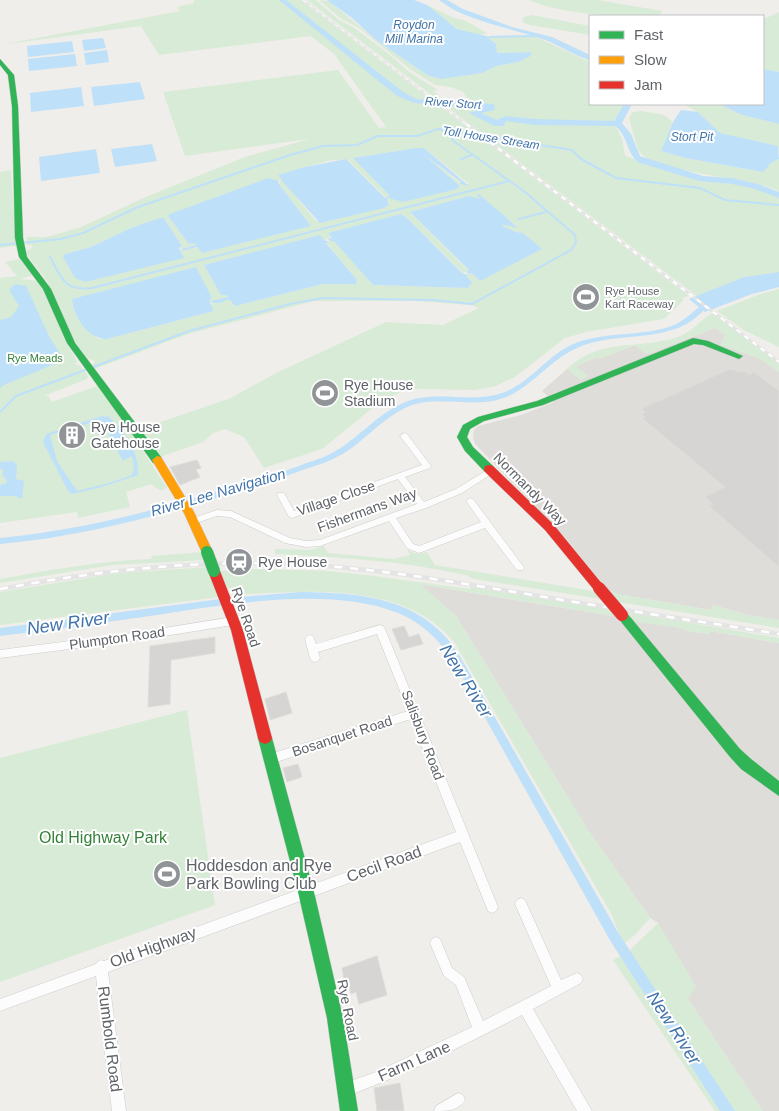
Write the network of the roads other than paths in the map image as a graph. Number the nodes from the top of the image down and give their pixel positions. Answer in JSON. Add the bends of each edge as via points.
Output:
{"nodes":[{"id":1,"x":0,"y":61,"type":"edge"},
{"id":2,"x":739,"y":356,"type":"dead end"},
{"id":3,"x":404,"y":436,"type":"dead end"},
{"id":4,"x":492,"y":471,"type":"junction"},
{"id":5,"x":400,"y":476,"type":"junction"},
{"id":6,"x":281,"y":495,"type":"dead end"},
{"id":7,"x":470,"y":501,"type":"dead end"},
{"id":8,"x":423,"y":506,"type":"junction"},
{"id":9,"x":192,"y":518,"type":"junction"},
{"id":10,"x":391,"y":518,"type":"junction"},
{"id":11,"x":486,"y":524,"type":"junction"},
{"id":12,"x":520,"y":568,"type":"dead end"},
{"id":13,"x":233,"y":621,"type":"junction"},
{"id":14,"x":312,"y":649,"type":"dead end"},
{"id":15,"x":0,"y":654,"type":"edge"},
{"id":16,"x":415,"y":713,"type":"junction"},
{"id":17,"x":270,"y":759,"type":"junction"},
{"id":18,"x":779,"y":789,"type":"edge"},
{"id":19,"x":462,"y":836,"type":"junction"},
{"id":20,"x":306,"y":892,"type":"junction"},
{"id":21,"x":521,"y":904,"type":"dead end"},
{"id":22,"x":492,"y":907,"type":"dead end"},
{"id":23,"x":436,"y":943,"type":"dead end"},
{"id":24,"x":101,"y":966,"type":"junction"},
{"id":25,"x":577,"y":979,"type":"dead end"},
{"id":26,"x":558,"y":987,"type":"junction"},
{"id":27,"x":0,"y":1004,"type":"edge"},
{"id":28,"x":524,"y":1006,"type":"junction"},
{"id":29,"x":472,"y":1034,"type":"junction"},
{"id":30,"x":347,"y":1089,"type":"junction"},
{"id":31,"x":458,"y":1100,"type":"dead end"},
{"id":32,"x":118,"y":1111,"type":"edge"},
{"id":33,"x":349,"y":1111,"type":"edge"},
{"id":34,"x":441,"y":1111,"type":"edge"},
{"id":35,"x":585,"y":1111,"type":"edge"}],
"edges":[{"from":1,"to":9,"type":"street","name":"Rye Road","via":[[11,76],[15,106],[23,257],[47,289],[71,343],[119,406]]},
{"from":2,"to":4,"type":"street","name":"Normandy Way","via":[[708,342],[693,341],[540,403],[472,422],[463,432],[464,442]]},
{"from":3,"to":5,"type":"street","name":"Village Close","via":[[427,466]]},
{"from":4,"to":8,"type":"street","name":"Fishermans Way","via":[[459,491]]},
{"from":4,"to":18,"type":"street","name":"Normandy Way","bridge":true,"via":[[549,527],[735,753]]},
{"from":5,"to":6,"type":"street","name":"Village Close","via":[[292,514]]},
{"from":5,"to":8,"type":"street"},
{"from":7,"to":11,"type":"street"},
{"from":8,"to":10,"type":"street","name":"Fishermans Way"},
{"from":9,"to":10,"type":"street","name":"Fishermans Way","via":[[231,514],[288,541],[312,544]]},
{"from":9,"to":13,"type":"street","name":"Rye Road","bridge":true},
{"from":10,"to":11,"type":"street","via":[[410,546],[419,550]]},
{"from":11,"to":12,"type":"street"},
{"from":13,"to":15,"type":"street","name":"Plumpton Road"},
{"from":13,"to":17,"type":"street","name":"Rye Road"},
{"from":14,"to":16,"type":"street","name":"Salisbury Road","via":[[380,629]]},
{"from":16,"to":17,"type":"street","name":"Bosanquet Road"},
{"from":16,"to":19,"type":"street","name":"Salisbury Road"},
{"from":17,"to":20,"type":"street","name":"Rye Road"},
{"from":19,"to":20,"type":"street","name":"Cecil Road"},
{"from":19,"to":22,"type":"street","name":"Salisbury Road"},
{"from":20,"to":24,"type":"street","name":"Old Highway"},
{"from":20,"to":30,"type":"street","name":"Rye Road","via":[[335,1018]]},
{"from":21,"to":26,"type":"street"},
{"from":23,"to":29,"type":"street","via":[[448,972],[462,985]]},
{"from":24,"to":27,"type":"street","name":"Old Highway"},
{"from":24,"to":32,"type":"street","name":"Rumbold Road"},
{"from":25,"to":26,"type":"street","name":"Farm Lane"},
{"from":26,"to":28,"type":"street","name":"Farm Lane"},
{"from":28,"to":29,"type":"street","name":"Farm Lane"},
{"from":28,"to":35,"type":"street"},
{"from":29,"to":30,"type":"street","name":"Farm Lane"},
{"from":30,"to":33,"type":"street","name":"Rye Road"},
{"from":31,"to":34,"type":"street"}]}
